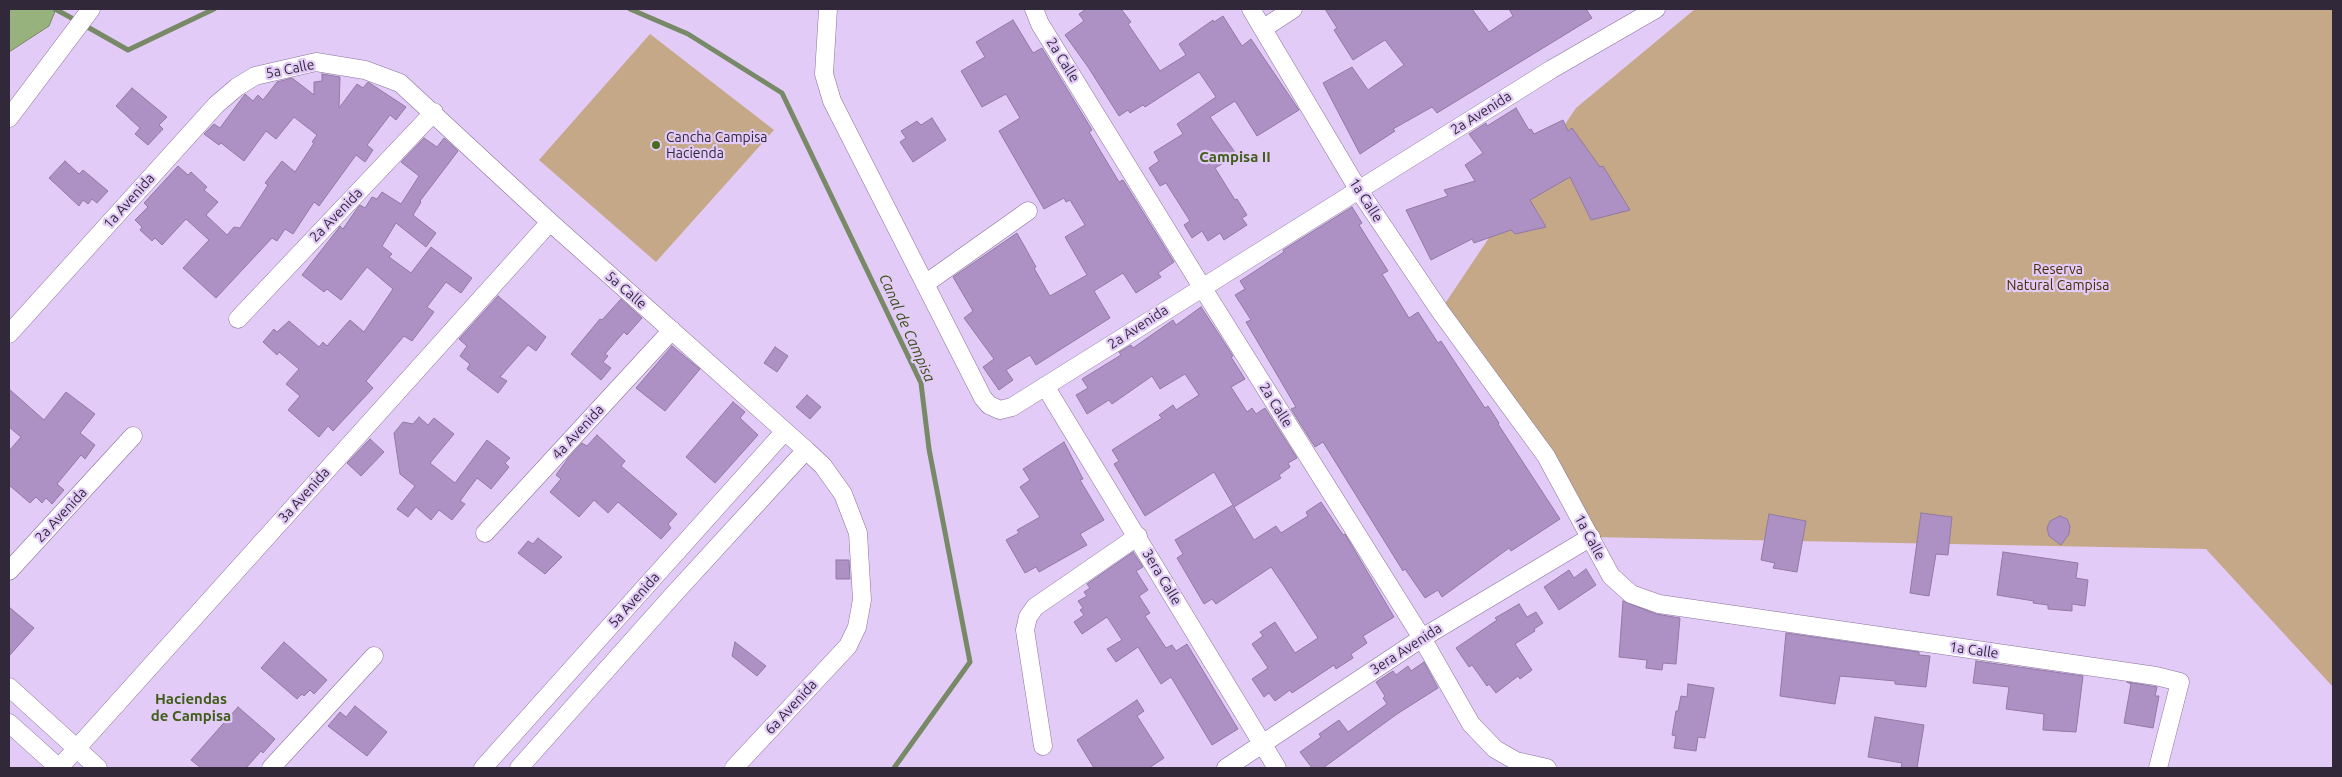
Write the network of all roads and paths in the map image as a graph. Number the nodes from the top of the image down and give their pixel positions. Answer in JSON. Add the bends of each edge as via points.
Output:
{"nodes":[{"id":1,"x":91,"y":9,"type":"edge"},
{"id":2,"x":828,"y":9,"type":"edge"},
{"id":3,"x":1034,"y":9,"type":"edge"},
{"id":4,"x":1251,"y":9,"type":"edge"},
{"id":5,"x":1293,"y":9,"type":"edge"},
{"id":6,"x":1656,"y":9,"type":"edge"},
{"id":7,"x":1264,"y":28,"type":"junction"},
{"id":8,"x":255,"y":76,"type":"joint"},
{"id":9,"x":434,"y":112,"type":"junction"},
{"id":10,"x":9,"y":118,"type":"edge"},
{"id":11,"x":1358,"y":190,"type":"junction"},
{"id":12,"x":1028,"y":212,"type":"dead end"},
{"id":13,"x":550,"y":222,"type":"junction"},
{"id":14,"x":925,"y":284,"type":"junction"},
{"id":15,"x":1202,"y":286,"type":"junction"},
{"id":16,"x":238,"y":319,"type":"dead end"},
{"id":17,"x":672,"y":330,"type":"junction"},
{"id":18,"x":9,"y":334,"type":"edge"},
{"id":19,"x":1046,"y":386,"type":"junction"},
{"id":20,"x":785,"y":431,"type":"junction"},
{"id":21,"x":133,"y":436,"type":"dead end"},
{"id":22,"x":806,"y":450,"type":"junction"},
{"id":23,"x":485,"y":534,"type":"dead end"},
{"id":24,"x":1138,"y":536,"type":"junction"},
{"id":25,"x":1590,"y":537,"type":"junction"},
{"id":26,"x":9,"y":572,"type":"edge"},
{"id":27,"x":654,"y":578,"type":"junction"},
{"id":28,"x":674,"y":594,"type":"junction"},
{"id":29,"x":1422,"y":638,"type":"junction"},
{"id":30,"x":848,"y":646,"type":"joint"},
{"id":31,"x":374,"y":656,"type":"dead end"},
{"id":32,"x":9,"y":687,"type":"edge"},
{"id":33,"x":9,"y":723,"type":"edge"},
{"id":34,"x":1264,"y":744,"type":"junction"},
{"id":35,"x":1043,"y":746,"type":"dead end"},
{"id":36,"x":76,"y":748,"type":"junction"},
{"id":37,"x":59,"y":768,"type":"edge"},
{"id":38,"x":98,"y":768,"type":"edge"},
{"id":39,"x":271,"y":768,"type":"edge"},
{"id":40,"x":483,"y":768,"type":"edge"},
{"id":41,"x":519,"y":768,"type":"edge"},
{"id":42,"x":734,"y":768,"type":"edge"},
{"id":43,"x":1226,"y":768,"type":"edge"},
{"id":44,"x":1277,"y":768,"type":"edge"},
{"id":45,"x":1546,"y":768,"type":"edge"},
{"id":46,"x":2158,"y":768,"type":"edge"}],
"edges":[{"from":1,"to":10,"type":"street"},
{"from":2,"to":14,"type":"street","name":"2a Avenida","via":[[824,74],[832,101]]},
{"from":3,"to":15,"type":"street","name":"2a Calle","via":[[1040,24]]},
{"from":4,"to":7,"type":"street","name":"1a Calle"},
{"from":5,"to":7,"type":"street"},
{"from":6,"to":11,"type":"street","name":"2a Avenida","via":[[1552,69]]},
{"from":7,"to":11,"type":"street","name":"1a Calle"},
{"from":8,"to":9,"type":"street","name":"5a Calle","via":[[316,62],[365,70],[400,83]]},
{"from":8,"to":18,"type":"street","name":"1a Avenida","via":[[216,104]]},
{"from":9,"to":13,"type":"street","name":"5a Calle"},
{"from":9,"to":16,"type":"street","name":"2a Avenida"},
{"from":11,"to":15,"type":"street","name":"2a Avenida"},
{"from":11,"to":25,"type":"street","name":"1a Calle","via":[[1440,311],[1546,456]]},
{"from":12,"to":14,"type":"street"},
{"from":13,"to":17,"type":"street","name":"5a Calle"},
{"from":13,"to":36,"type":"street","name":"3a Avenida"},
{"from":14,"to":19,"type":"street","name":"2a Avenida","via":[[989,405],[1000,410],[1012,407]]},
{"from":15,"to":19,"type":"street","name":"2a Avenida"},
{"from":15,"to":29,"type":"street","name":"2a Calle"},
{"from":17,"to":20,"type":"street","name":"5a Calle"},
{"from":17,"to":23,"type":"street","name":"4a Avenida"},
{"from":19,"to":24,"type":"street","name":"3era Calle"},
{"from":20,"to":22,"type":"street","name":"5a Calle"},
{"from":20,"to":27,"type":"street","name":"5a Avenida"},
{"from":21,"to":26,"type":"street","name":"2a Avenida"},
{"from":22,"to":28,"type":"street","name":"5a Avenida"},
{"from":22,"to":30,"type":"street","name":"5a Calle","via":[[823,466],[842,494],[858,533],[862,600],[857,628]]},
{"from":24,"to":34,"type":"street","name":"3era Calle"},
{"from":24,"to":35,"type":"street","via":[[1035,607],[1028,617],[1025,630]]},
{"from":25,"to":29,"type":"street","name":"3era Avenida"},
{"from":25,"to":46,"type":"street","name":"1a Calle","via":[[1611,576],[1631,594],[1659,604],[2180,682]]},
{"from":27,"to":28,"type":"street"},
{"from":27,"to":40,"type":"street","name":"5a Avenida"},
{"from":28,"to":41,"type":"street","name":"5a Avenida"},
{"from":29,"to":34,"type":"street","name":"3era Avenida"},
{"from":29,"to":45,"type":"street","name":"2a Calle","via":[[1471,724],[1495,749],[1516,761]]},
{"from":30,"to":42,"type":"street","name":"6a Avenida"},
{"from":31,"to":39,"type":"street"},
{"from":32,"to":36,"type":"street"},
{"from":33,"to":37,"type":"street"},
{"from":34,"to":43,"type":"street","name":"3era Avenida"},
{"from":34,"to":44,"type":"street","name":"3era Calle"},
{"from":36,"to":37,"type":"street","name":"3a Avenida"},
{"from":36,"to":38,"type":"street"}]}
